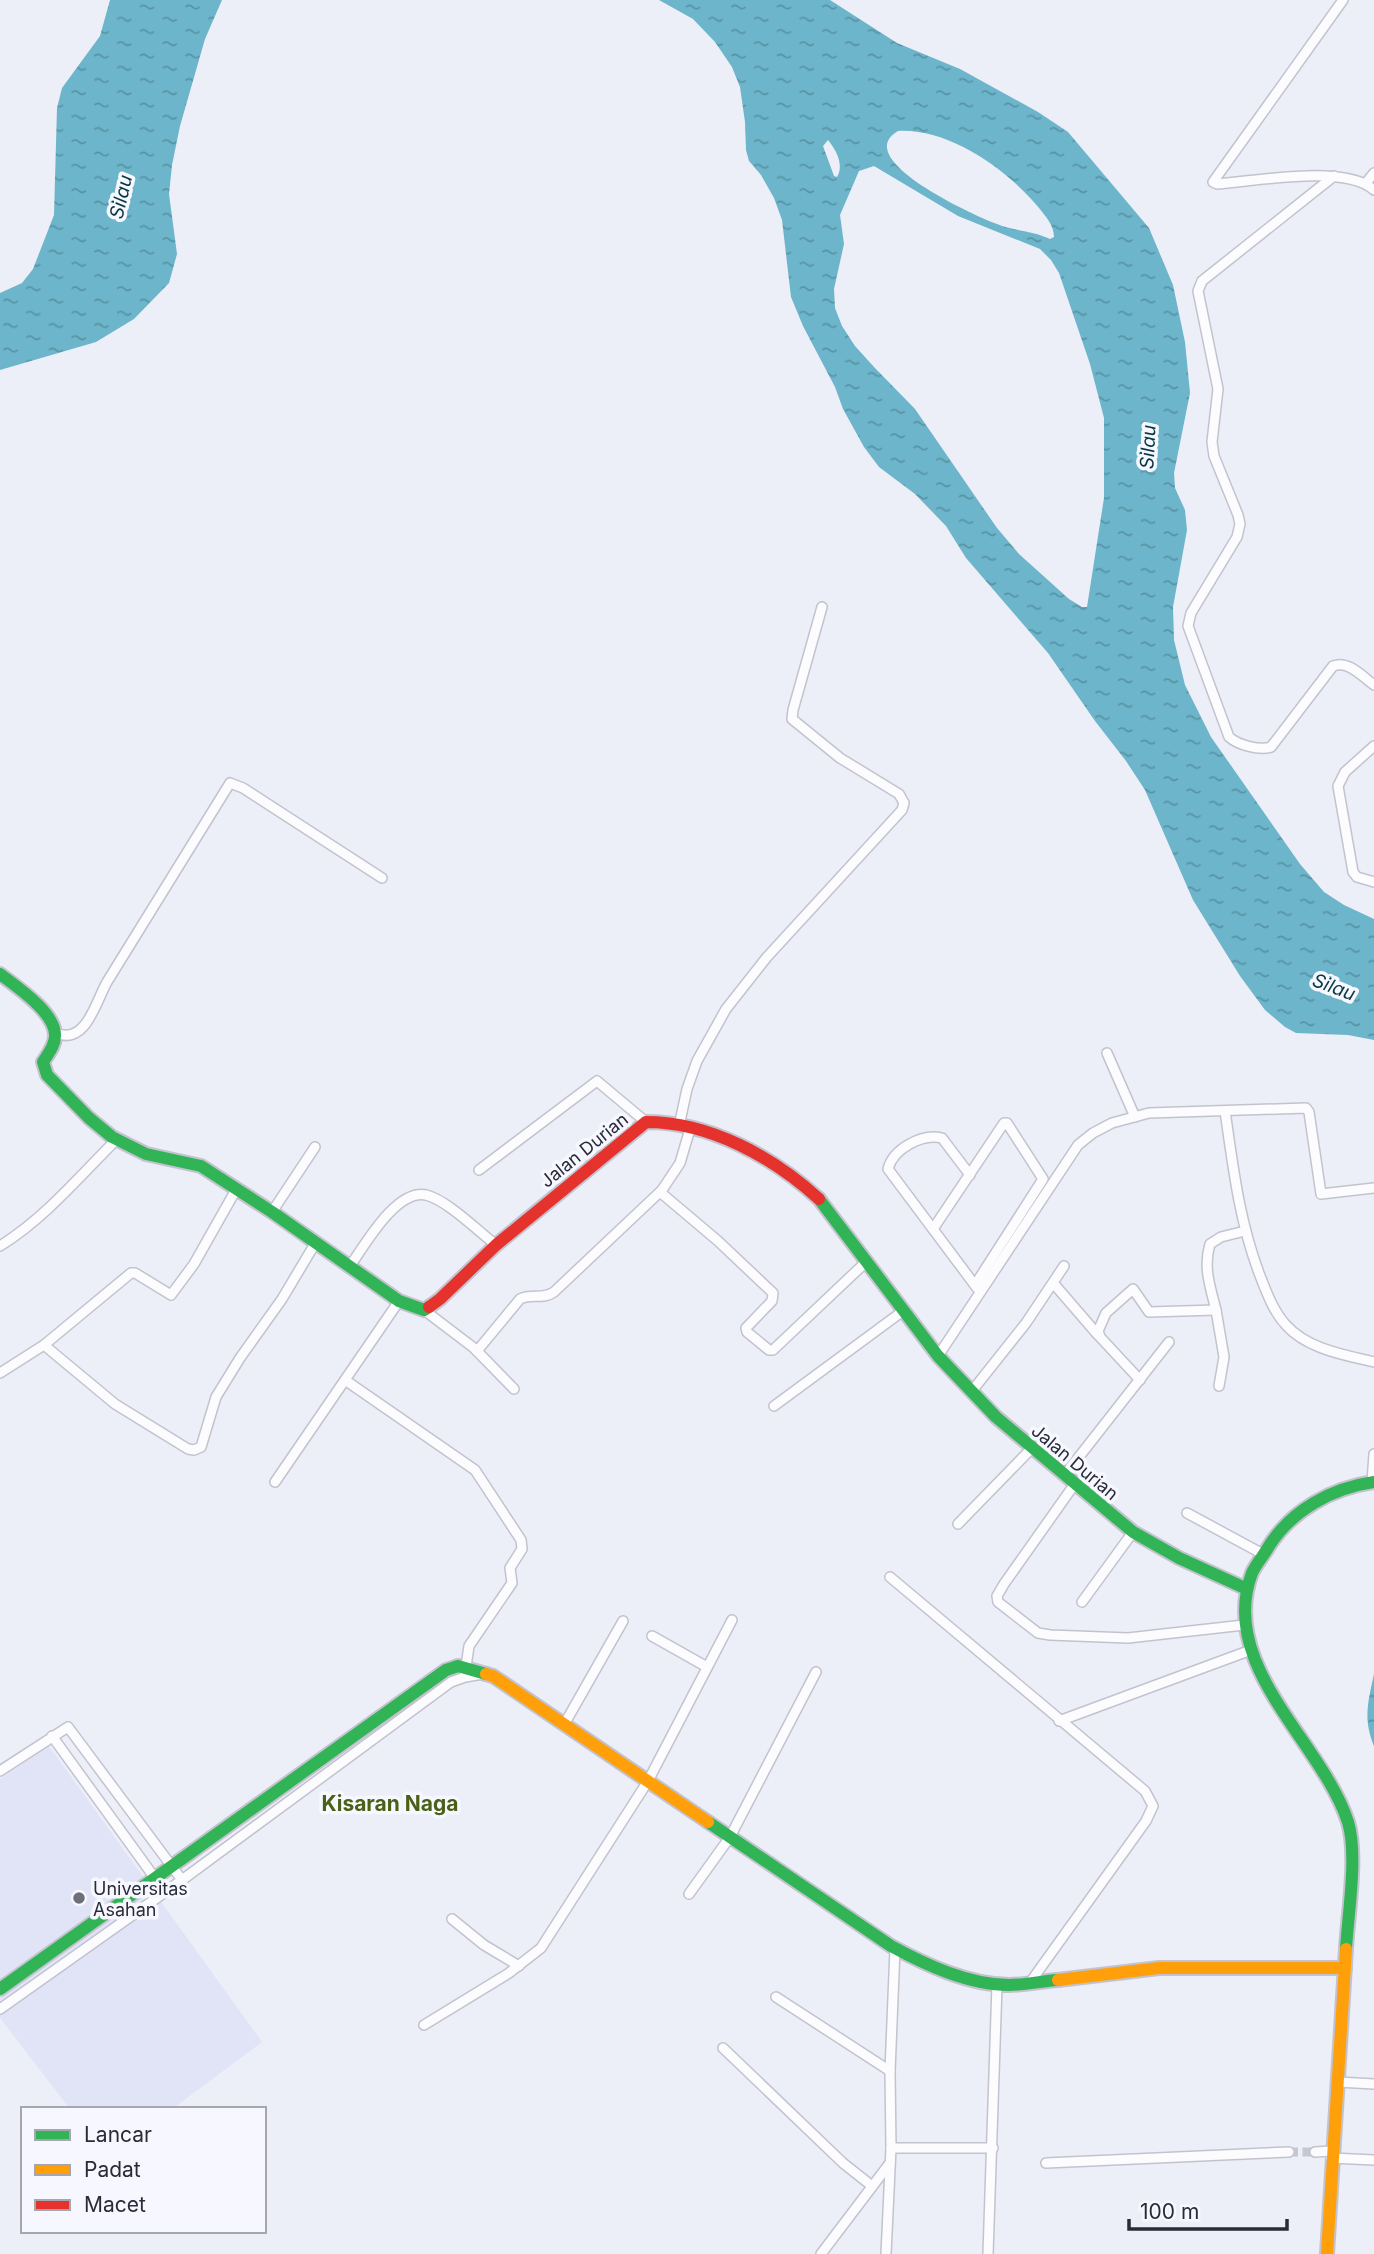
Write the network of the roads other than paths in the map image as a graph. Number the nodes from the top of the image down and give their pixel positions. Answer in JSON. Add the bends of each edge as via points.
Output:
{"nodes":[{"id":1,"x":1343,"y":0,"type":"edge"},
{"id":2,"x":1374,"y":173,"type":"edge"},
{"id":3,"x":1334,"y":176,"type":"junction"},
{"id":4,"x":1370,"y":187,"type":"edge"},
{"id":5,"x":822,"y":607,"type":"dead end"},
{"id":6,"x":1374,"y":685,"type":"edge"},
{"id":7,"x":1374,"y":746,"type":"edge"},
{"id":8,"x":382,"y":878,"type":"dead end"},
{"id":9,"x":1374,"y":883,"type":"edge"},
{"id":10,"x":0,"y":974,"type":"edge"},
{"id":11,"x":56,"y":1033,"type":"junction"},
{"id":12,"x":1107,"y":1053,"type":"dead end"},
{"id":13,"x":1224,"y":1111,"type":"junction"},
{"id":14,"x":1135,"y":1117,"type":"junction"},
{"id":15,"x":646,"y":1122,"type":"junction"},
{"id":16,"x":685,"y":1127,"type":"junction"},
{"id":17,"x":116,"y":1140,"type":"junction"},
{"id":18,"x":314,"y":1147,"type":"dead end"},
{"id":19,"x":478,"y":1170,"type":"dead end"},
{"id":20,"x":970,"y":1175,"type":"junction"},
{"id":21,"x":237,"y":1188,"type":"junction"},
{"id":22,"x":1374,"y":1188,"type":"edge"},
{"id":23,"x":660,"y":1192,"type":"junction"},
{"id":24,"x":272,"y":1212,"type":"junction"},
{"id":25,"x":933,"y":1229,"type":"junction"},
{"id":26,"x":1245,"y":1231,"type":"junction"},
{"id":27,"x":316,"y":1242,"type":"junction"},
{"id":28,"x":496,"y":1245,"type":"junction"},
{"id":29,"x":0,"y":1246,"type":"edge"},
{"id":30,"x":866,"y":1262,"type":"junction"},
{"id":31,"x":351,"y":1266,"type":"junction"},
{"id":32,"x":1065,"y":1266,"type":"dead end"},
{"id":33,"x":1054,"y":1284,"type":"junction"},
{"id":34,"x":978,"y":1289,"type":"junction"},
{"id":35,"x":399,"y":1301,"type":"junction"},
{"id":36,"x":424,"y":1310,"type":"junction"},
{"id":37,"x":1216,"y":1310,"type":"junction"},
{"id":38,"x":903,"y":1311,"type":"junction"},
{"id":39,"x":1100,"y":1337,"type":"junction"},
{"id":40,"x":1169,"y":1342,"type":"dead end"},
{"id":41,"x":44,"y":1345,"type":"junction"},
{"id":42,"x":477,"y":1351,"type":"junction"},
{"id":43,"x":938,"y":1356,"type":"junction"},
{"id":44,"x":1374,"y":1362,"type":"edge"},
{"id":45,"x":0,"y":1373,"type":"edge"},
{"id":46,"x":345,"y":1380,"type":"junction"},
{"id":47,"x":1140,"y":1380,"type":"junction"},
{"id":48,"x":1219,"y":1386,"type":"dead end"},
{"id":49,"x":514,"y":1389,"type":"dead end"},
{"id":50,"x":972,"y":1391,"type":"junction"},
{"id":51,"x":774,"y":1406,"type":"dead end"},
{"id":52,"x":1032,"y":1448,"type":"junction"},
{"id":53,"x":1374,"y":1454,"type":"edge"},
{"id":54,"x":1064,"y":1476,"type":"junction"},
{"id":55,"x":275,"y":1482,"type":"dead end"},
{"id":56,"x":1373,"y":1482,"type":"edge"},
{"id":57,"x":1074,"y":1485,"type":"junction"},
{"id":58,"x":1187,"y":1513,"type":"dead end"},
{"id":59,"x":958,"y":1524,"type":"dead end"},
{"id":60,"x":1133,"y":1532,"type":"junction"},
{"id":61,"x":1261,"y":1553,"type":"junction"},
{"id":62,"x":890,"y":1577,"type":"dead end"},
{"id":63,"x":1247,"y":1589,"type":"junction"},
{"id":64,"x":1082,"y":1602,"type":"dead end"},
{"id":65,"x":732,"y":1620,"type":"dead end"},
{"id":66,"x":623,"y":1621,"type":"dead end"},
{"id":67,"x":1244,"y":1625,"type":"junction"},
{"id":68,"x":652,"y":1636,"type":"dead end"},
{"id":69,"x":1251,"y":1650,"type":"junction"},
{"id":70,"x":707,"y":1667,"type":"junction"},
{"id":71,"x":465,"y":1672,"type":"junction"},
{"id":72,"x":816,"y":1672,"type":"dead end"},
{"id":73,"x":1059,"y":1721,"type":"junction"},
{"id":74,"x":565,"y":1724,"type":"junction"},
{"id":75,"x":52,"y":1736,"type":"junction"},
{"id":76,"x":0,"y":1771,"type":"edge"},
{"id":77,"x":648,"y":1781,"type":"junction"},
{"id":78,"x":730,"y":1837,"type":"junction"},
{"id":79,"x":172,"y":1867,"type":"junction"},
{"id":80,"x":155,"y":1879,"type":"junction"},
{"id":81,"x":181,"y":1880,"type":"junction"},
{"id":82,"x":165,"y":1892,"type":"junction"},
{"id":83,"x":689,"y":1894,"type":"dead end"},
{"id":84,"x":452,"y":1919,"type":"dead end"},
{"id":85,"x":895,"y":1949,"type":"junction"},
{"id":86,"x":519,"y":1966,"type":"junction"},
{"id":87,"x":1345,"y":1968,"type":"junction"},
{"id":88,"x":997,"y":1984,"type":"junction"},
{"id":89,"x":1029,"y":1984,"type":"junction"},
{"id":90,"x":0,"y":1989,"type":"edge"},
{"id":91,"x":776,"y":1997,"type":"dead end"},
{"id":92,"x":0,"y":2009,"type":"edge"},
{"id":93,"x":424,"y":2025,"type":"dead end"},
{"id":94,"x":723,"y":2048,"type":"dead end"},
{"id":95,"x":890,"y":2071,"type":"junction"},
{"id":96,"x":1338,"y":2082,"type":"junction"},
{"id":97,"x":1374,"y":2084,"type":"edge"},
{"id":98,"x":891,"y":2148,"type":"junction"},
{"id":99,"x":993,"y":2148,"type":"junction"},
{"id":100,"x":1289,"y":2152,"type":"tunnel mouth"},
{"id":101,"x":1315,"y":2152,"type":"tunnel mouth"},
{"id":102,"x":1331,"y":2154,"type":"junction"},
{"id":103,"x":1374,"y":2160,"type":"edge"},
{"id":104,"x":890,"y":2163,"type":"junction"},
{"id":105,"x":1046,"y":2163,"type":"dead end"},
{"id":106,"x":872,"y":2186,"type":"junction"},
{"id":107,"x":821,"y":2254,"type":"edge"},
{"id":108,"x":886,"y":2254,"type":"edge"},
{"id":109,"x":988,"y":2254,"type":"edge"},
{"id":110,"x":1327,"y":2254,"type":"edge"}],
"edges":[{"from":1,"to":3,"type":"street","via":[[1213,182]]},
{"from":2,"to":4,"type":"street"},
{"from":3,"to":4,"type":"street"},
{"from":3,"to":6,"type":"street","via":[[1198,287],[1218,388],[1214,456],[1240,524],[1237,537],[1191,612],[1188,626],[1234,741],[1271,747],[1338,664],[1346,664]]},
{"from":5,"to":16,"type":"street","via":[[792,719],[840,758],[899,794],[904,803],[726,1009],[687,1089]]},
{"from":7,"to":9,"type":"street","via":[[1345,772],[1338,786],[1353,872]]},
{"from":8,"to":11,"type":"street","via":[[230,783],[96,1000],[89,1020],[72,1035]]},
{"from":10,"to":11,"type":"street","via":[[33,1000]]},
{"from":11,"to":17,"type":"street","via":[[43,1062],[47,1075]]},
{"from":12,"to":14,"type":"street"},
{"from":13,"to":14,"type":"street"},
{"from":13,"to":22,"type":"street","via":[[1308,1109],[1321,1194]]},
{"from":13,"to":26,"type":"street"},
{"from":14,"to":34,"type":"street","via":[[1112,1123],[1078,1145]]},
{"from":15,"to":16,"type":"street","name":"Jalan Durian"},
{"from":15,"to":19,"type":"street","via":[[597,1081]]},
{"from":15,"to":28,"type":"street","name":"Jalan Durian"},
{"from":16,"to":23,"type":"street","via":[[680,1163]]},
{"from":16,"to":30,"type":"street","name":"Jalan Durian","via":[[728,1138],[800,1182],[821,1201]]},
{"from":17,"to":21,"type":"street","via":[[141,1153],[192,1161]]},
{"from":17,"to":29,"type":"street","via":[[39,1217]]},
{"from":18,"to":24,"type":"street"},
{"from":20,"to":25,"type":"street"},
{"from":20,"to":25,"type":"street","via":[[936,1136],[899,1150],[892,1159],[888,1169]]},
{"from":20,"to":34,"type":"street","via":[[1005,1122],[1043,1179]]},
{"from":21,"to":24,"type":"street"},
{"from":21,"to":41,"type":"street","via":[[171,1296],[131,1273]]},
{"from":23,"to":30,"type":"street","via":[[774,1293],[746,1328],[769,1350]]},
{"from":23,"to":42,"type":"street","via":[[554,1292],[520,1299]]},
{"from":24,"to":27,"type":"street"},
{"from":25,"to":34,"type":"street"},
{"from":26,"to":37,"type":"street","via":[[1210,1244],[1206,1274]]},
{"from":26,"to":44,"type":"street","via":[[1267,1295],[1286,1326],[1312,1344]]},
{"from":27,"to":31,"type":"street"},
{"from":27,"to":41,"type":"street","via":[[216,1397],[201,1447],[194,1450],[116,1404]]},
{"from":28,"to":31,"type":"street","via":[[440,1201],[415,1195],[395,1206]]},
{"from":28,"to":36,"type":"street","name":"Jalan Durian"},
{"from":30,"to":38,"type":"street","name":"Jalan Durian"},
{"from":31,"to":35,"type":"street"},
{"from":32,"to":33,"type":"street"},
{"from":33,"to":39,"type":"street"},
{"from":33,"to":50,"type":"street"},
{"from":34,"to":43,"type":"street"},
{"from":35,"to":36,"type":"street"},
{"from":35,"to":46,"type":"street"},
{"from":36,"to":42,"type":"street"},
{"from":37,"to":39,"type":"street","via":[[1149,1312],[1133,1289],[1106,1313]]},
{"from":37,"to":48,"type":"street","via":[[1224,1357]]},
{"from":38,"to":43,"type":"street","name":"Jalan Durian"},
{"from":38,"to":51,"type":"street"},
{"from":39,"to":47,"type":"street"},
{"from":40,"to":47,"type":"street"},
{"from":41,"to":45,"type":"street"},
{"from":42,"to":49,"type":"street"},
{"from":43,"to":50,"type":"street","name":"Jalan Durian"},
{"from":46,"to":55,"type":"street"},
{"from":46,"to":71,"type":"street","via":[[475,1470],[523,1546],[510,1568],[512,1583],[469,1646]]},
{"from":47,"to":54,"type":"street"},
{"from":50,"to":52,"type":"street","name":"Jalan Durian"},
{"from":52,"to":54,"type":"street","name":"Jalan Durian"},
{"from":52,"to":59,"type":"street"},
{"from":53,"to":56,"type":"street"},
{"from":54,"to":57,"type":"street","name":"Jalan Durian"},
{"from":56,"to":61,"type":"street","via":[[1343,1489],[1299,1514]]},
{"from":57,"to":60,"type":"street","name":"Jalan Durian"},
{"from":57,"to":67,"type":"street","via":[[1003,1584],[998,1602],[1038,1633],[1050,1635],[1128,1638]]},
{"from":58,"to":61,"type":"street"},
{"from":60,"to":63,"type":"street","name":"Jalan Durian"},
{"from":60,"to":64,"type":"street"},
{"from":61,"to":63,"type":"street"},
{"from":62,"to":73,"type":"street"},
{"from":63,"to":67,"type":"street"},
{"from":65,"to":70,"type":"street"},
{"from":66,"to":74,"type":"street"},
{"from":67,"to":69,"type":"street"},
{"from":68,"to":70,"type":"street"},
{"from":69,"to":73,"type":"street"},
{"from":69,"to":87,"type":"street","via":[[1349,1827],[1352,1857]]},
{"from":70,"to":77,"type":"street"},
{"from":71,"to":74,"type":"street","via":[[489,1673]]},
{"from":71,"to":79,"type":"street","via":[[458,1666],[446,1671]]},
{"from":71,"to":81,"type":"street"},
{"from":72,"to":78,"type":"street"},
{"from":73,"to":89,"type":"street","via":[[1145,1791],[1153,1806]]},
{"from":74,"to":77,"type":"street"},
{"from":75,"to":76,"type":"street"},
{"from":75,"to":79,"type":"street","via":[[69,1727]]},
{"from":75,"to":80,"type":"street"},
{"from":77,"to":78,"type":"street"},
{"from":77,"to":86,"type":"street","via":[[541,1948]]},
{"from":78,"to":83,"type":"street"},
{"from":78,"to":85,"type":"street"},
{"from":79,"to":80,"type":"street"},
{"from":79,"to":81,"type":"street"},
{"from":80,"to":82,"type":"street"},
{"from":80,"to":90,"type":"street"},
{"from":81,"to":82,"type":"street"},
{"from":82,"to":92,"type":"street"},
{"from":84,"to":86,"type":"street"},
{"from":85,"to":88,"type":"street"},
{"from":85,"to":95,"type":"street"},
{"from":86,"to":93,"type":"street"},
{"from":87,"to":89,"type":"street","via":[[1159,1968]]},
{"from":87,"to":96,"type":"street"},
{"from":88,"to":89,"type":"street"},
{"from":88,"to":99,"type":"street"},
{"from":91,"to":95,"type":"street"},
{"from":94,"to":106,"type":"street"},
{"from":95,"to":98,"type":"street"},
{"from":96,"to":97,"type":"street"},
{"from":96,"to":102,"type":"street"},
{"from":98,"to":99,"type":"street"},
{"from":98,"to":104,"type":"street"},
{"from":99,"to":109,"type":"street"},
{"from":100,"to":105,"type":"street"},
{"from":101,"to":102,"type":"street"},
{"from":102,"to":103,"type":"street"},
{"from":102,"to":110,"type":"street"},
{"from":104,"to":106,"type":"street"},
{"from":104,"to":108,"type":"street"},
{"from":106,"to":107,"type":"street"}]}
